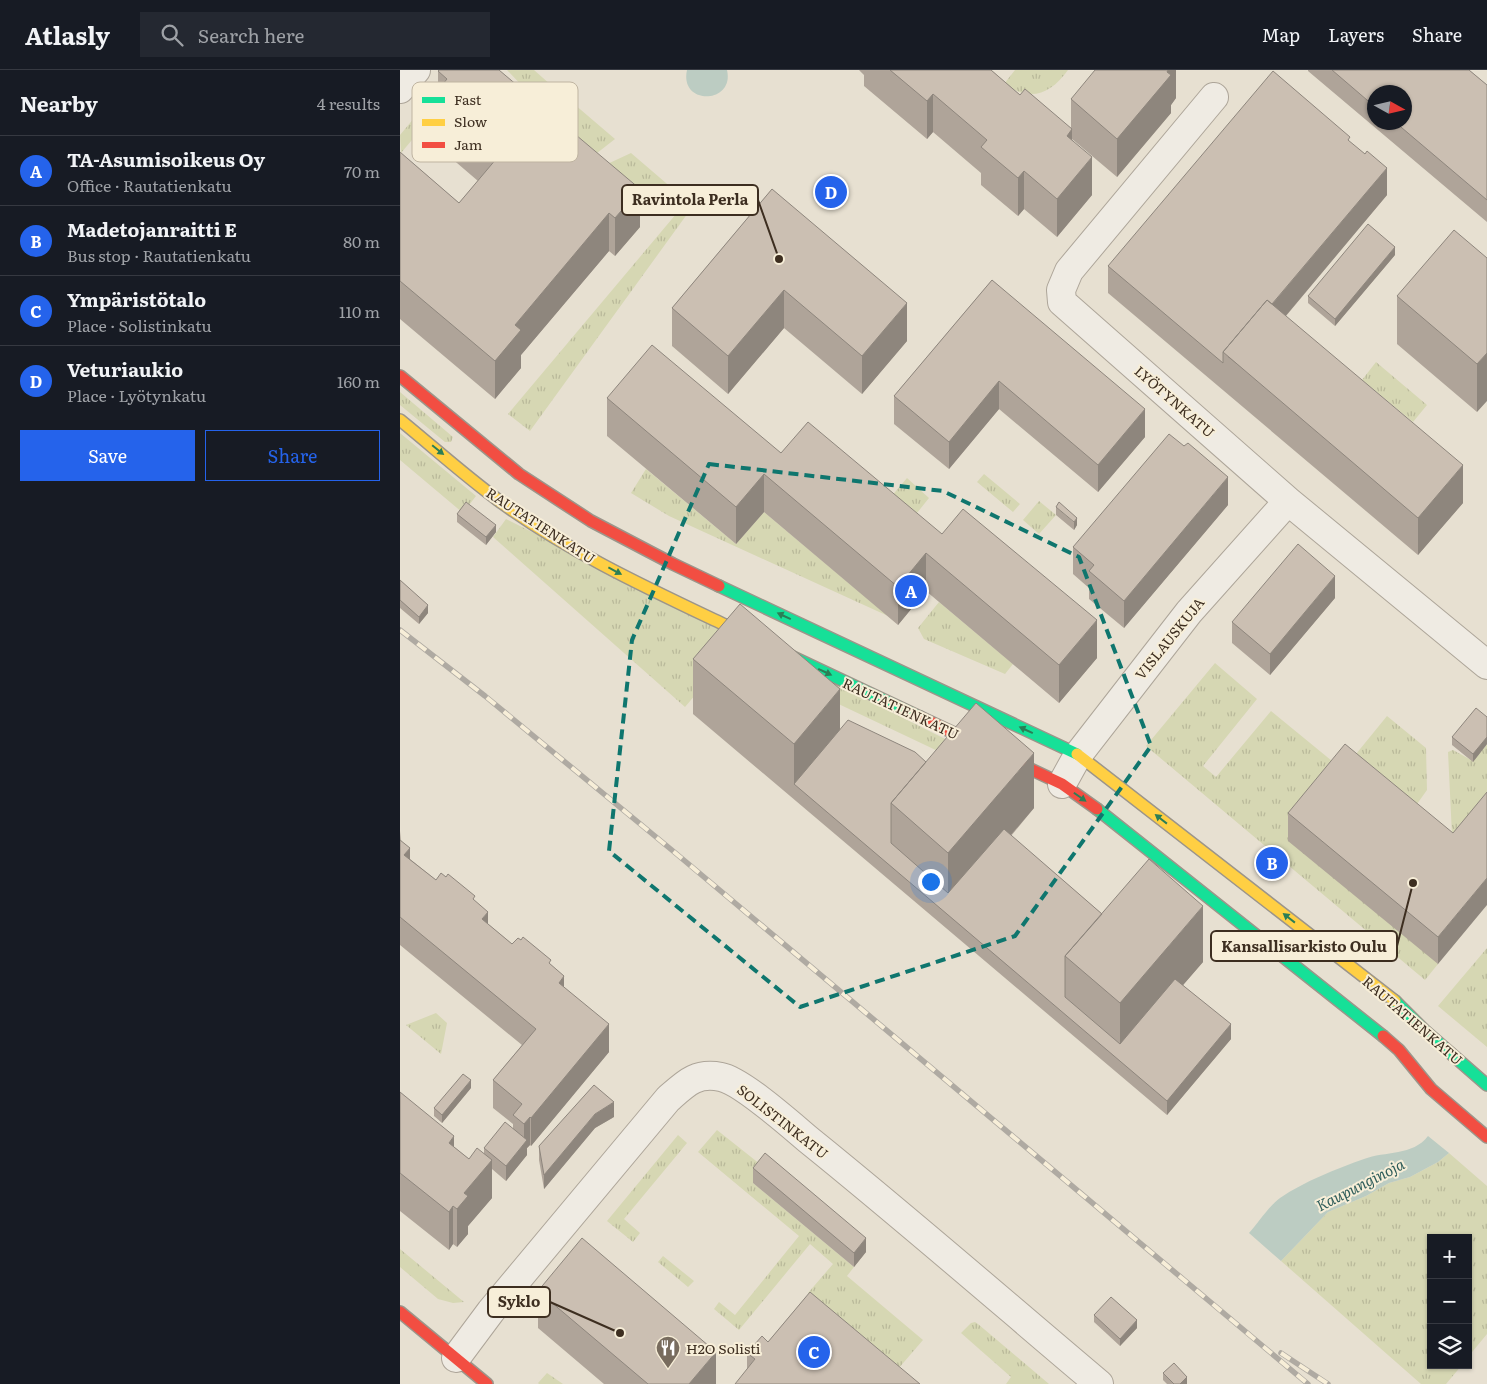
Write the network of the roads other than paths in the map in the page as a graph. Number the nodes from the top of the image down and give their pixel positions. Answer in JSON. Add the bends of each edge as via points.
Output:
{"nodes":[{"id":1,"x":416,"y":70,"type":"edge"},
{"id":2,"x":400,"y":89,"type":"edge"},
{"id":3,"x":1214,"y":97,"type":"dead end"},
{"id":4,"x":400,"y":376,"type":"edge"},
{"id":5,"x":400,"y":420,"type":"edge"},
{"id":6,"x":1288,"y":501,"type":"junction"},
{"id":7,"x":1487,"y":665,"type":"edge"},
{"id":8,"x":1078,"y":755,"type":"junction"},
{"id":9,"x":1062,"y":784,"type":"junction"},
{"id":10,"x":1487,"y":1085,"type":"edge"},
{"id":11,"x":1487,"y":1137,"type":"edge"},
{"id":12,"x":400,"y":1312,"type":"edge"},
{"id":13,"x":456,"y":1358,"type":"junction"},
{"id":14,"x":487,"y":1384,"type":"edge"},
{"id":15,"x":1099,"y":1384,"type":"edge"}],
"edges":[{"from":1,"to":2,"type":"street"},
{"from":3,"to":6,"type":"street","name":"LYÖTYNKATU","via":[[1069,271],[1061,290],[1062,302]]},
{"from":8,"to":4,"type":"main road","name":"RAUTATIENKATU","one_way":true,"via":[[673,564],[591,521],[519,474]]},
{"from":5,"to":9,"type":"main road","name":"RAUTATIENKATU","one_way":true,"via":[[498,500],[573,549],[650,590]]},
{"from":6,"to":7,"type":"street","name":"LYÖTYNKATU"},
{"from":6,"to":8,"type":"street","name":"VISLAUSKUJA","via":[[1189,612]]},
{"from":8,"to":9,"type":"street","name":"VISLAUSKUJA"},
{"from":10,"to":8,"type":"main road","name":"RAUTATIENKATU","one_way":true,"via":[[1389,995]]},
{"from":9,"to":11,"type":"main road","name":"RAUTATIENKATU","one_way":true,"via":[[1366,1022],[1399,1050],[1430,1088]]},
{"from":12,"to":13,"type":"main road"},
{"from":13,"to":14,"type":"main road"},
{"from":13,"to":15,"type":"street","name":"SOLISTINKATU","via":[[491,1311],[668,1099],[694,1078],[704,1076],[723,1077],[770,1108]]}]}
